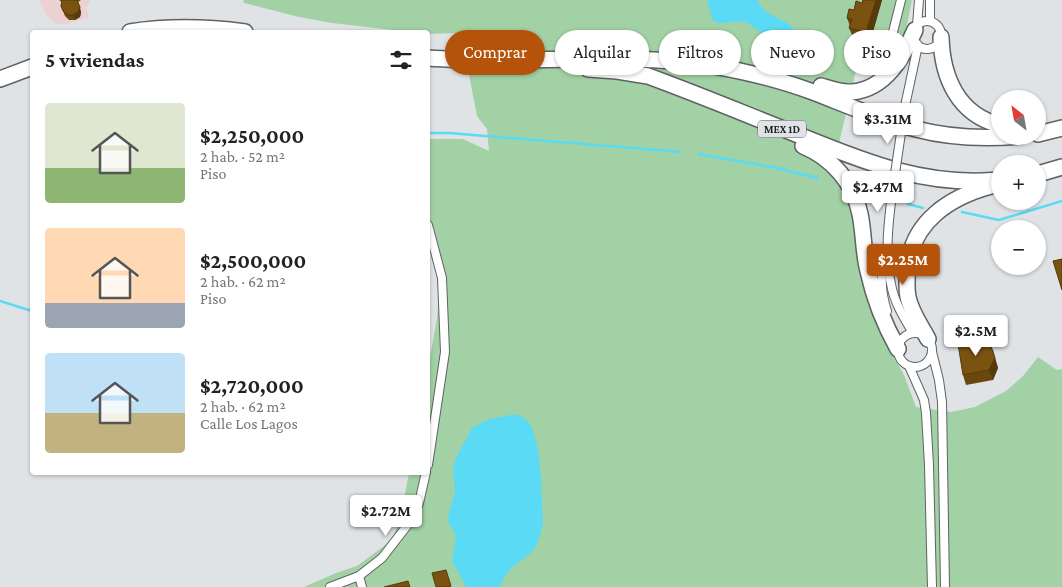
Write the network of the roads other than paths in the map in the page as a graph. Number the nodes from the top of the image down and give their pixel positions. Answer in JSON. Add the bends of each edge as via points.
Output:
{"nodes":[{"id":1,"x":901,"y":0,"type":"edge"},
{"id":2,"x":919,"y":0,"type":"edge"},
{"id":3,"x":930,"y":0,"type":"edge"},
{"id":4,"x":930,"y":21,"type":"junction"},
{"id":5,"x":158,"y":30,"type":"edge"},
{"id":6,"x":227,"y":30,"type":"edge"},
{"id":7,"x":894,"y":30,"type":"edge"},
{"id":8,"x":916,"y":33,"type":"junction"},
{"id":9,"x":938,"y":42,"type":"junction"},
{"id":10,"x":649,"y":54,"type":"edge"},
{"id":11,"x":430,"y":58,"type":"edge"},
{"id":12,"x":649,"y":60,"type":"edge"},
{"id":13,"x":30,"y":63,"type":"edge"},
{"id":14,"x":555,"y":64,"type":"edge"},
{"id":15,"x":555,"y":64,"type":"edge"},
{"id":16,"x":430,"y":66,"type":"edge"},
{"id":17,"x":30,"y":69,"type":"edge"},
{"id":18,"x":913,"y":71,"type":"junction"},
{"id":19,"x":0,"y":74,"type":"edge"},
{"id":20,"x":610,"y":75,"type":"edge"},
{"id":21,"x":642,"y":75,"type":"edge"},
{"id":22,"x":0,"y":79,"type":"edge"},
{"id":23,"x":1062,"y":120,"type":"edge"},
{"id":24,"x":991,"y":123,"type":"edge"},
{"id":25,"x":1046,"y":123,"type":"edge"},
{"id":26,"x":1062,"y":128,"type":"edge"},
{"id":27,"x":1046,"y":132,"type":"edge"},
{"id":28,"x":991,"y":138,"type":"edge"},
{"id":29,"x":1062,"y":167,"type":"edge"},
{"id":30,"x":1046,"y":172,"type":"edge"},
{"id":31,"x":991,"y":181,"type":"edge"},
{"id":32,"x":991,"y":184,"type":"edge"},
{"id":33,"x":430,"y":233,"type":"edge"},
{"id":34,"x":888,"y":242,"type":"junction"},
{"id":35,"x":913,"y":333,"type":"junction"},
{"id":36,"x":900,"y":345,"type":"junction"},
{"id":37,"x":930,"y":345,"type":"junction"},
{"id":38,"x":909,"y":366,"type":"junction"},
{"id":39,"x":430,"y":452,"type":"edge"},
{"id":40,"x":929,"y":465,"type":"junction"},
{"id":41,"x":943,"y":465,"type":"junction"},
{"id":42,"x":425,"y":475,"type":"edge"},
{"id":43,"x":359,"y":576,"type":"junction"},
{"id":44,"x":330,"y":587,"type":"edge"},
{"id":45,"x":362,"y":587,"type":"edge"},
{"id":46,"x":932,"y":587,"type":"edge"},
{"id":47,"x":946,"y":587,"type":"edge"}],
"edges":[{"from":1,"to":7,"type":"street"},
{"from":2,"to":8,"type":"street"},
{"from":3,"to":4,"type":"street"},
{"from":4,"to":8,"type":"street","via":[[922,22]]},
{"from":4,"to":9,"type":"street","via":[[939,27]]},
{"from":5,"to":6,"type":"highway"},
{"from":8,"to":9,"type":"street","via":[[926,49]]},
{"from":8,"to":10,"type":"highway","via":[[892,71],[871,86],[850,92],[748,65],[683,55]]},
{"from":8,"to":18,"type":"street"},
{"from":9,"to":18,"type":"street","via":[[922,56]]},
{"from":9,"to":24,"type":"highway","via":[[945,72],[958,98],[976,115]]},
{"from":11,"to":14,"type":"highway","number":"MEX 1D"},
{"from":12,"to":28,"type":"highway","number":"MEX 1D","via":[[738,71],[791,84],[916,130],[959,137]]},
{"from":13,"to":19,"type":"highway"},
{"from":15,"to":16,"type":"highway","number":"MEX 1D"},
{"from":17,"to":22,"type":"highway"},
{"from":18,"to":34,"type":"street","bridge":true,"via":[[893,187]]},
{"from":20,"to":36,"type":"highway","via":[[656,88],[806,148],[833,165],[846,180],[857,204],[872,288],[880,314]]},
{"from":21,"to":31,"type":"highway","number":"MEX 1D","via":[[910,175]]},
{"from":23,"to":25,"type":"highway"},
{"from":26,"to":27,"type":"highway"},
{"from":29,"to":30,"type":"highway"},
{"from":32,"to":37,"type":"highway","via":[[962,195],[940,208],[924,224],[914,241],[908,266],[908,295]]},
{"from":33,"to":39,"type":"street","via":[[442,278],[445,352]]},
{"from":34,"to":35,"type":"street","via":[[890,283]]},
{"from":34,"to":36,"type":"street","via":[[881,266],[883,293]]},
{"from":35,"to":36,"type":"street","via":[[906,336]]},
{"from":35,"to":37,"type":"street","via":[[919,333]]},
{"from":36,"to":38,"type":"street","via":[[901,359]]},
{"from":37,"to":38,"type":"street","via":[[928,361],[919,366]]},
{"from":37,"to":41,"type":"street","via":[[942,402]]},
{"from":38,"to":40,"type":"street","via":[[924,400]]},
{"from":40,"to":41,"type":"street"},
{"from":40,"to":46,"type":"street"},
{"from":41,"to":47,"type":"street"},
{"from":42,"to":43,"type":"street","via":[[419,503],[409,523],[382,558]]},
{"from":43,"to":44,"type":"street"},
{"from":43,"to":45,"type":"street"}]}
